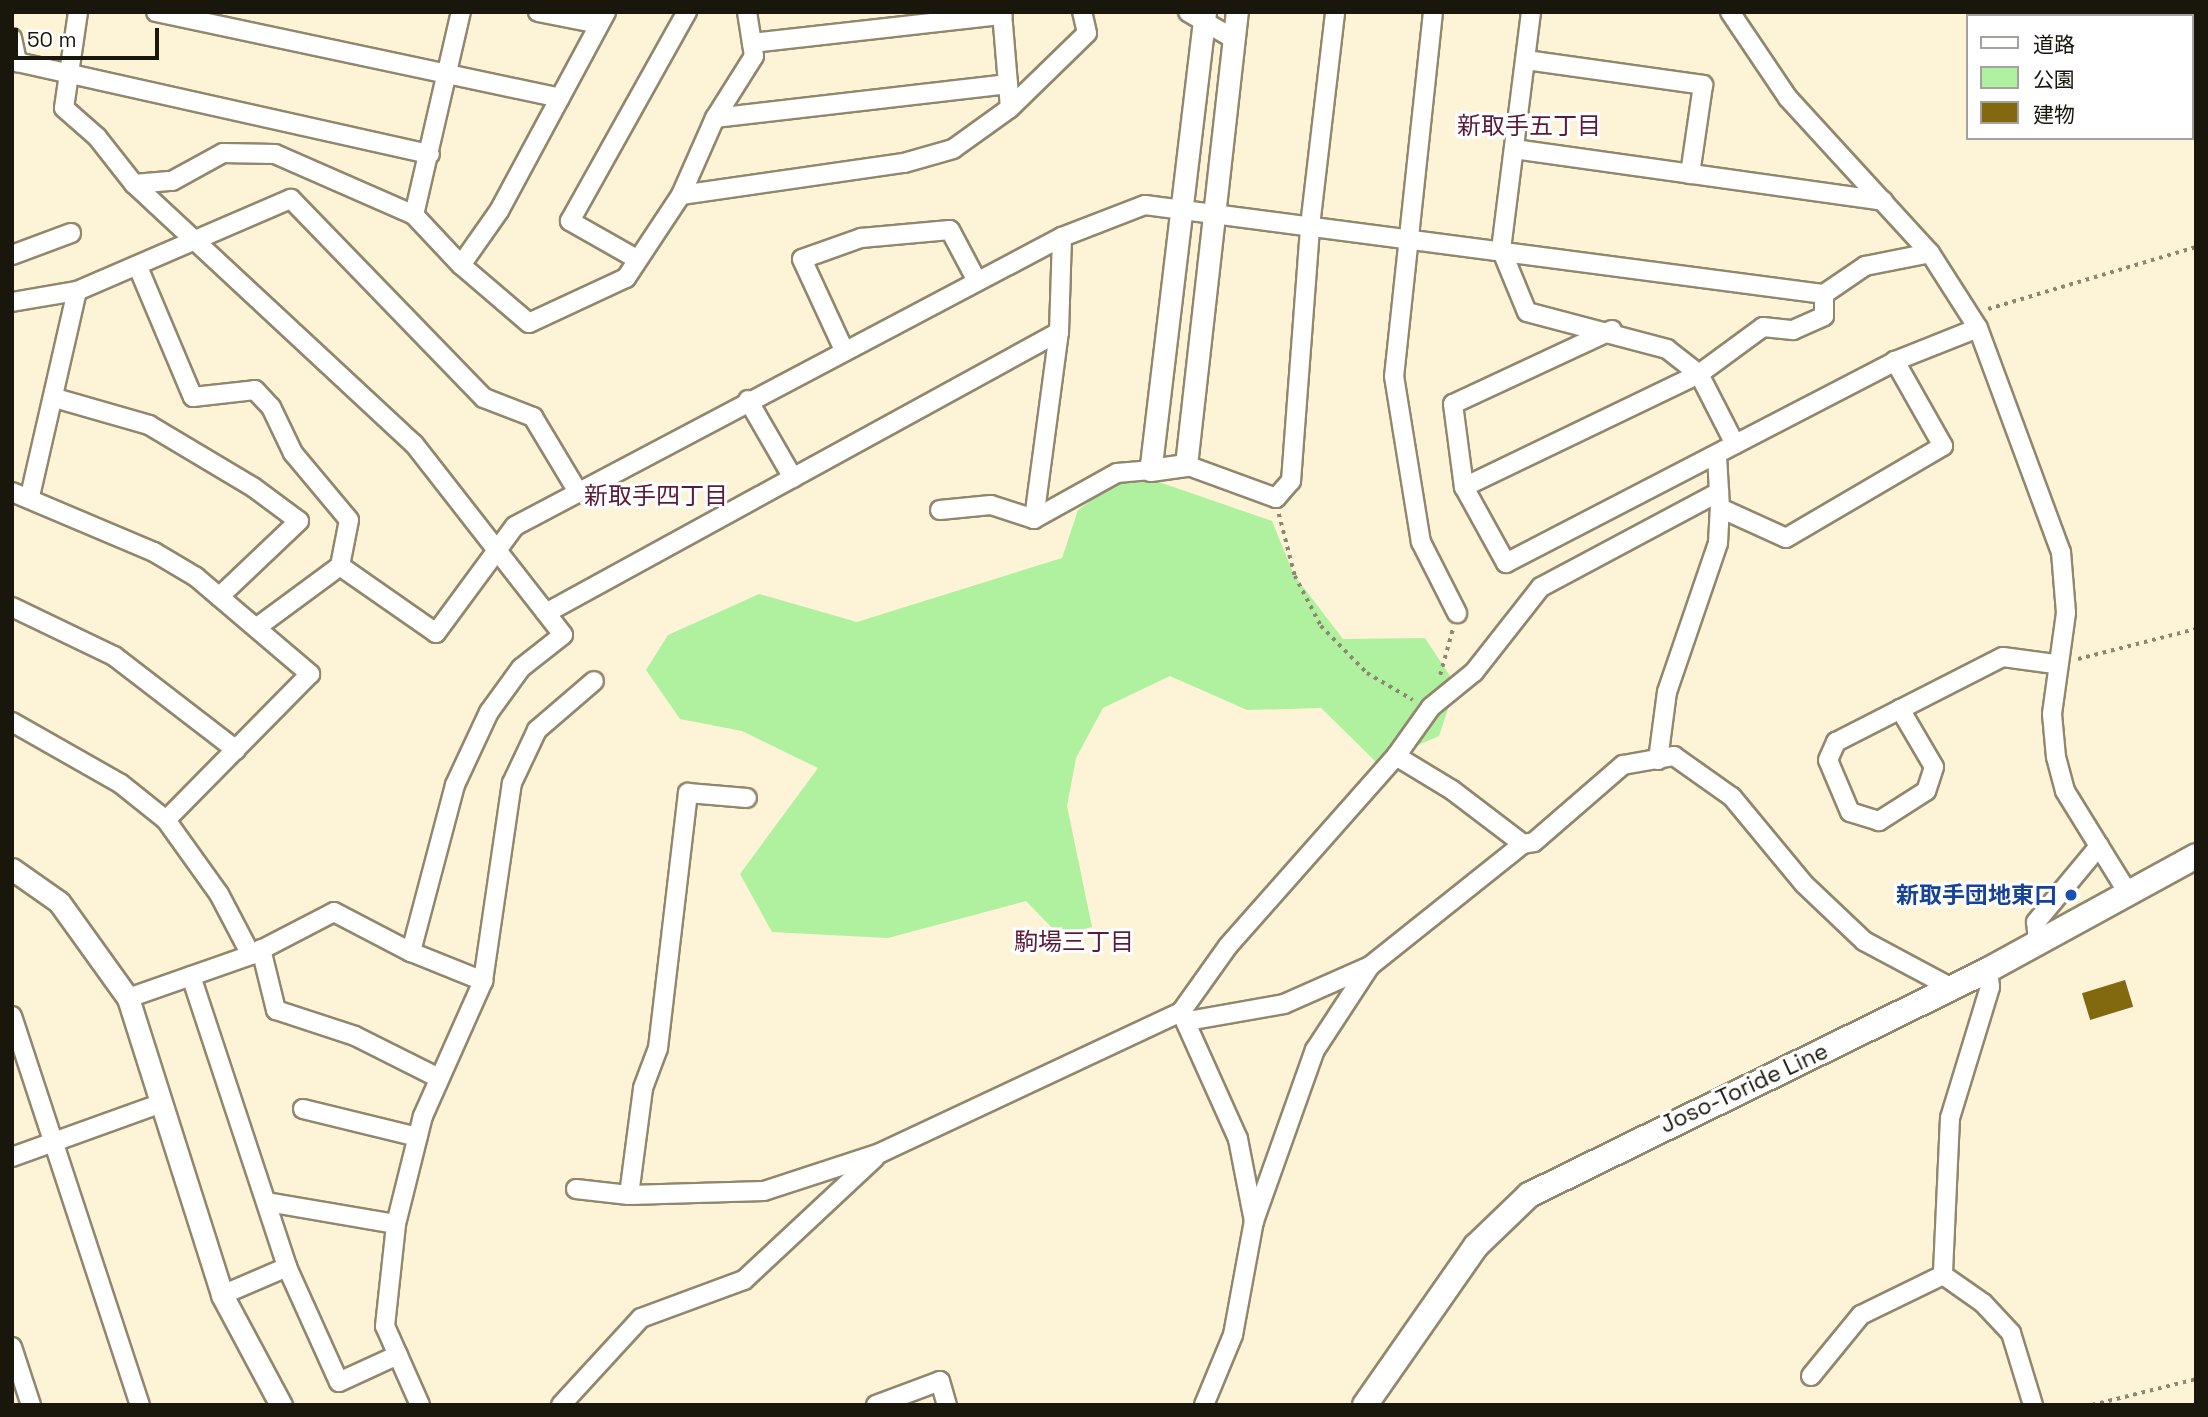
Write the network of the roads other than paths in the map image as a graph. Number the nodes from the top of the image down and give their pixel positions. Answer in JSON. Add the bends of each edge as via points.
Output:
{"nodes":[{"id":1,"x":78,"y":12,"type":"edge"},
{"id":2,"x":156,"y":12,"type":"edge"},
{"id":3,"x":461,"y":12,"type":"edge"},
{"id":4,"x":538,"y":12,"type":"edge"},
{"id":5,"x":687,"y":12,"type":"edge"},
{"id":6,"x":747,"y":12,"type":"edge"},
{"id":7,"x":1082,"y":12,"type":"edge"},
{"id":8,"x":1237,"y":12,"type":"edge"},
{"id":9,"x":1335,"y":12,"type":"edge"},
{"id":10,"x":1433,"y":12,"type":"edge"},
{"id":11,"x":1531,"y":12,"type":"edge"},
{"id":12,"x":1730,"y":12,"type":"edge"},
{"id":13,"x":1002,"y":13,"type":"edge"},
{"id":14,"x":1199,"y":15,"type":"edge"},
{"id":15,"x":603,"y":18,"type":"edge"},
{"id":16,"x":12,"y":38,"type":"edge"},
{"id":17,"x":1234,"y":39,"type":"junction"},
{"id":18,"x":752,"y":43,"type":"junction"},
{"id":19,"x":1526,"y":60,"type":"junction"},
{"id":20,"x":65,"y":73,"type":"junction"},
{"id":21,"x":449,"y":75,"type":"junction"},
{"id":22,"x":1008,"y":84,"type":"junction"},
{"id":23,"x":560,"y":98,"type":"junction"},
{"id":24,"x":1010,"y":108,"type":"junction"},
{"id":25,"x":715,"y":118,"type":"junction"},
{"id":26,"x":1514,"y":149,"type":"junction"},
{"id":27,"x":430,"y":154,"type":"junction"},
{"id":28,"x":1690,"y":174,"type":"junction"},
{"id":29,"x":134,"y":184,"type":"junction"},
{"id":30,"x":681,"y":195,"type":"junction"},
{"id":31,"x":1883,"y":201,"type":"junction"},
{"id":32,"x":1182,"y":211,"type":"junction"},
{"id":33,"x":414,"y":215,"type":"junction"},
{"id":34,"x":1215,"y":215,"type":"junction"},
{"id":35,"x":1310,"y":226,"type":"junction"},
{"id":36,"x":71,"y":233,"type":"dead end"},
{"id":37,"x":193,"y":237,"type":"junction"},
{"id":38,"x":1062,"y":237,"type":"junction"},
{"id":39,"x":1406,"y":240,"type":"junction"},
{"id":40,"x":1502,"y":249,"type":"junction"},
{"id":41,"x":1930,"y":253,"type":"junction"},
{"id":42,"x":12,"y":255,"type":"edge"},
{"id":43,"x":635,"y":258,"type":"junction"},
{"id":44,"x":461,"y":265,"type":"junction"},
{"id":45,"x":138,"y":267,"type":"junction"},
{"id":46,"x":977,"y":281,"type":"junction"},
{"id":47,"x":77,"y":291,"type":"junction"},
{"id":48,"x":1824,"y":295,"type":"junction"},
{"id":49,"x":12,"y":302,"type":"edge"},
{"id":50,"x":1974,"y":323,"type":"junction"},
{"id":51,"x":1612,"y":330,"type":"junction"},
{"id":52,"x":1059,"y":332,"type":"junction"},
{"id":53,"x":844,"y":350,"type":"junction"},
{"id":54,"x":1895,"y":361,"type":"junction"},
{"id":55,"x":1699,"y":374,"type":"junction"},
{"id":56,"x":55,"y":398,"type":"junction"},
{"id":57,"x":748,"y":400,"type":"junction"},
{"id":58,"x":1735,"y":444,"type":"junction"},
{"id":59,"x":1717,"y":456,"type":"junction"},
{"id":60,"x":1186,"y":465,"type":"junction"},
{"id":61,"x":1150,"y":470,"type":"junction"},
{"id":62,"x":793,"y":478,"type":"junction"},
{"id":63,"x":1464,"y":487,"type":"junction"},
{"id":64,"x":578,"y":492,"type":"junction"},
{"id":65,"x":21,"y":494,"type":"edge"},
{"id":66,"x":1720,"y":500,"type":"junction"},
{"id":67,"x":940,"y":510,"type":"dead end"},
{"id":68,"x":1034,"y":519,"type":"junction"},
{"id":69,"x":498,"y":550,"type":"junction"},
{"id":70,"x":340,"y":566,"type":"junction"},
{"id":71,"x":219,"y":597,"type":"junction"},
{"id":72,"x":12,"y":607,"type":"edge"},
{"id":73,"x":546,"y":612,"type":"junction"},
{"id":74,"x":1457,"y":613,"type":"road end"},
{"id":75,"x":256,"y":628,"type":"junction"},
{"id":76,"x":2055,"y":664,"type":"junction"},
{"id":77,"x":594,"y":681,"type":"dead end"},
{"id":78,"x":1900,"y":709,"type":"junction"},
{"id":79,"x":12,"y":722,"type":"edge"},
{"id":80,"x":236,"y":750,"type":"junction"},
{"id":81,"x":1396,"y":756,"type":"junction"},
{"id":82,"x":1658,"y":760,"type":"junction"},
{"id":83,"x":747,"y":799,"type":"dead end"},
{"id":84,"x":166,"y":820,"type":"junction"},
{"id":85,"x":1523,"y":844,"type":"junction"},
{"id":86,"x":2099,"y":846,"type":"junction"},
{"id":87,"x":2196,"y":856,"type":"edge"},
{"id":88,"x":12,"y":869,"type":"edge"},
{"id":89,"x":2128,"y":893,"type":"junction"},
{"id":90,"x":2038,"y":943,"type":"junction"},
{"id":91,"x":256,"y":952,"type":"junction"},
{"id":92,"x":411,"y":953,"type":"junction"},
{"id":93,"x":1370,"y":966,"type":"junction"},
{"id":94,"x":1988,"y":970,"type":"junction"},
{"id":95,"x":191,"y":976,"type":"junction"},
{"id":96,"x":483,"y":981,"type":"junction"},
{"id":97,"x":1952,"y":988,"type":"junction"},
{"id":98,"x":128,"y":998,"type":"junction"},
{"id":99,"x":12,"y":1016,"type":"edge"},
{"id":100,"x":1184,"y":1017,"type":"junction"},
{"id":101,"x":19,"y":1055,"type":"edge"},
{"id":102,"x":439,"y":1078,"type":"junction"},
{"id":103,"x":162,"y":1103,"type":"junction"},
{"id":104,"x":303,"y":1109,"type":"dead end"},
{"id":105,"x":418,"y":1137,"type":"junction"},
{"id":106,"x":57,"y":1141,"type":"junction"},
{"id":107,"x":880,"y":1153,"type":"junction"},
{"id":108,"x":12,"y":1157,"type":"edge"},
{"id":109,"x":576,"y":1189,"type":"dead end"},
{"id":110,"x":629,"y":1195,"type":"junction"},
{"id":111,"x":267,"y":1202,"type":"junction"},
{"id":112,"x":1254,"y":1221,"type":"junction"},
{"id":113,"x":396,"y":1224,"type":"junction"},
{"id":114,"x":286,"y":1267,"type":"junction"},
{"id":115,"x":1943,"y":1275,"type":"junction"},
{"id":116,"x":222,"y":1295,"type":"junction"},
{"id":117,"x":12,"y":1347,"type":"edge"},
{"id":118,"x":398,"y":1355,"type":"junction"},
{"id":119,"x":1811,"y":1376,"type":"dead end"},
{"id":120,"x":32,"y":1405,"type":"edge"},
{"id":121,"x":140,"y":1405,"type":"edge"},
{"id":122,"x":281,"y":1405,"type":"edge"},
{"id":123,"x":420,"y":1405,"type":"edge"},
{"id":124,"x":561,"y":1405,"type":"edge"},
{"id":125,"x":876,"y":1405,"type":"edge"},
{"id":126,"x":947,"y":1405,"type":"edge"},
{"id":127,"x":1204,"y":1405,"type":"edge"},
{"id":128,"x":1365,"y":1405,"type":"edge"},
{"id":129,"x":2033,"y":1405,"type":"edge"}],
"edges":[{"from":1,"to":20,"type":"street"},
{"from":2,"to":21,"type":"street"},
{"from":3,"to":21,"type":"street"},
{"from":4,"to":15,"type":"street"},
{"from":5,"to":43,"type":"street","via":[[570,220]]},
{"from":6,"to":18,"type":"street"},
{"from":7,"to":24,"type":"street","via":[[1087,33]]},
{"from":8,"to":17,"type":"street"},
{"from":9,"to":35,"type":"street"},
{"from":10,"to":39,"type":"street"},
{"from":11,"to":19,"type":"street"},
{"from":12,"to":31,"type":"street","via":[[1788,98]]},
{"from":13,"to":18,"type":"street"},
{"from":13,"to":22,"type":"street"},
{"from":14,"to":17,"type":"street"},
{"from":14,"to":32,"type":"street"},
{"from":15,"to":23,"type":"street"},
{"from":16,"to":20,"type":"street","via":[[17,62]]},
{"from":17,"to":34,"type":"street"},
{"from":18,"to":25,"type":"street","via":[[754,56]]},
{"from":19,"to":26,"type":"street"},
{"from":19,"to":28,"type":"street","via":[[1703,85]]},
{"from":20,"to":27,"type":"street"},
{"from":20,"to":29,"type":"street","via":[[64,108],[97,137]]},
{"from":21,"to":23,"type":"street"},
{"from":21,"to":27,"type":"street"},
{"from":22,"to":24,"type":"street"},
{"from":22,"to":25,"type":"street"},
{"from":23,"to":44,"type":"street","via":[[499,211]]},
{"from":24,"to":30,"type":"street","via":[[953,149],[904,163]]},
{"from":25,"to":30,"type":"street"},
{"from":26,"to":28,"type":"street"},
{"from":26,"to":40,"type":"street"},
{"from":27,"to":33,"type":"street"},
{"from":28,"to":31,"type":"street"},
{"from":29,"to":33,"type":"street","via":[[172,181],[223,153],[275,154]]},
{"from":29,"to":37,"type":"street"},
{"from":30,"to":43,"type":"street"},
{"from":31,"to":41,"type":"street"},
{"from":32,"to":34,"type":"street"},
{"from":32,"to":38,"type":"street","via":[[1145,205]]},
{"from":32,"to":61,"type":"street"},
{"from":33,"to":44,"type":"street"},
{"from":34,"to":35,"type":"street"},
{"from":34,"to":60,"type":"street"},
{"from":35,"to":39,"type":"street"},
{"from":35,"to":60,"type":"street","via":[[1291,481],[1276,498]]},
{"from":36,"to":42,"type":"street"},
{"from":37,"to":45,"type":"street"},
{"from":37,"to":64,"type":"street","via":[[291,199],[484,398],[533,417]]},
{"from":37,"to":69,"type":"street","via":[[414,444]]},
{"from":38,"to":46,"type":"street"},
{"from":38,"to":52,"type":"street"},
{"from":39,"to":40,"type":"street"},
{"from":39,"to":74,"type":"street","via":[[1394,376],[1420,542]]},
{"from":40,"to":48,"type":"street"},
{"from":40,"to":51,"type":"street","via":[[1527,312]]},
{"from":41,"to":48,"type":"street","via":[[1865,266]]},
{"from":41,"to":50,"type":"street"},
{"from":43,"to":44,"type":"street","via":[[626,278],[529,323]]},
{"from":45,"to":47,"type":"street"},
{"from":45,"to":70,"type":"street","via":[[193,397],[255,390],[271,407],[293,453],[349,520]]},
{"from":46,"to":53,"type":"street"},
{"from":46,"to":53,"type":"street","via":[[950,230],[861,238],[802,259]]},
{"from":47,"to":49,"type":"street"},
{"from":47,"to":56,"type":"street"},
{"from":48,"to":55,"type":"street","via":[[1824,316],[1793,330],[1763,327]]},
{"from":50,"to":54,"type":"street"},
{"from":50,"to":76,"type":"street","via":[[2061,552],[2066,613]]},
{"from":51,"to":55,"type":"street","via":[[1667,349]]},
{"from":51,"to":63,"type":"street","via":[[1454,404]]},
{"from":52,"to":62,"type":"street"},
{"from":52,"to":68,"type":"street"},
{"from":53,"to":57,"type":"street"},
{"from":54,"to":58,"type":"street"},
{"from":54,"to":66,"type":"street","via":[[1943,446],[1786,538]]},
{"from":55,"to":58,"type":"street"},
{"from":55,"to":63,"type":"street"},
{"from":56,"to":65,"type":"street"},
{"from":56,"to":71,"type":"street","via":[[149,425],[253,486],[299,521]]},
{"from":57,"to":62,"type":"street"},
{"from":57,"to":64,"type":"street"},
{"from":58,"to":59,"type":"street"},
{"from":59,"to":63,"type":"street","via":[[1506,563]]},
{"from":59,"to":66,"type":"street"},
{"from":60,"to":61,"type":"street"},
{"from":61,"to":68,"type":"street","via":[[1117,473]]},
{"from":62,"to":73,"type":"street"},
{"from":64,"to":69,"type":"street","via":[[515,526]]},
{"from":65,"to":71,"type":"street","via":[[154,552]]},
{"from":66,"to":81,"type":"street","via":[[1541,587],[1474,673],[1431,708]]},
{"from":66,"to":82,"type":"street","via":[[1718,543],[1667,692]]},
{"from":67,"to":68,"type":"street","via":[[990,506]]},
{"from":69,"to":70,"type":"street","via":[[436,633]]},
{"from":69,"to":73,"type":"street"},
{"from":70,"to":75,"type":"street"},
{"from":71,"to":75,"type":"street"},
{"from":72,"to":80,"type":"street","via":[[114,656]]},
{"from":73,"to":92,"type":"street","via":[[563,635],[521,668],[489,712],[455,785]]},
{"from":75,"to":80,"type":"street","via":[[310,674]]},
{"from":76,"to":78,"type":"street","via":[[2003,657]]},
{"from":76,"to":86,"type":"street","via":[[2056,757],[2065,790]]},
{"from":77,"to":96,"type":"street","via":[[537,730],[512,783]]},
{"from":78,"to":78,"type":"street","via":[[1836,742],[1828,760],[1850,812],[1879,821],[1926,791],[1934,767]]},
{"from":79,"to":84,"type":"street","via":[[121,784]]},
{"from":80,"to":84,"type":"street"},
{"from":81,"to":85,"type":"street","via":[[1452,790]]},
{"from":81,"to":100,"type":"street","via":[[1228,946]]},
{"from":82,"to":85,"type":"street","via":[[1623,765],[1534,842]]},
{"from":82,"to":97,"type":"street","via":[[1674,756],[1732,797],[1804,884],[1864,941]]},
{"from":83,"to":110,"type":"street","via":[[688,793],[658,1048],[643,1088]]},
{"from":84,"to":91,"type":"street"},
{"from":85,"to":93,"type":"street"},
{"from":86,"to":89,"type":"street"},
{"from":86,"to":90,"type":"street","via":[[2036,922]]},
{"from":87,"to":89,"type":"main road","name":"Joso-Toride Line"},
{"from":88,"to":98,"type":"street","via":[[59,902]]},
{"from":89,"to":90,"type":"main road","name":"Joso-Toride Line"},
{"from":90,"to":94,"type":"main road","name":"Joso-Toride Line"},
{"from":91,"to":92,"type":"street","via":[[334,912]]},
{"from":91,"to":95,"type":"street"},
{"from":91,"to":102,"type":"street","via":[[276,1010],[355,1036]]},
{"from":92,"to":96,"type":"street"},
{"from":93,"to":100,"type":"street","via":[[1284,1004]]},
{"from":93,"to":112,"type":"street","via":[[1315,1050]]},
{"from":94,"to":97,"type":"main road","name":"Joso-Toride Line"},
{"from":94,"to":115,"type":"street","via":[[1984,1012],[1950,1118]]},
{"from":95,"to":98,"type":"street"},
{"from":95,"to":111,"type":"street"},
{"from":96,"to":102,"type":"street"},
{"from":97,"to":128,"type":"main road","name":"Joso-Toride Line","via":[[1529,1195],[1476,1246]]},
{"from":98,"to":103,"type":"street"},
{"from":99,"to":101,"type":"street"},
{"from":100,"to":107,"type":"street"},
{"from":100,"to":112,"type":"street","via":[[1238,1139]]},
{"from":101,"to":106,"type":"street"},
{"from":102,"to":105,"type":"street"},
{"from":103,"to":106,"type":"street"},
{"from":103,"to":116,"type":"street"},
{"from":104,"to":105,"type":"street"},
{"from":105,"to":113,"type":"street"},
{"from":106,"to":108,"type":"street"},
{"from":106,"to":121,"type":"street"},
{"from":107,"to":110,"type":"street","via":[[764,1191]]},
{"from":107,"to":124,"type":"street","via":[[744,1280],[641,1318]]},
{"from":109,"to":110,"type":"street"},
{"from":111,"to":113,"type":"street"},
{"from":111,"to":114,"type":"street"},
{"from":112,"to":127,"type":"street","via":[[1233,1335]]},
{"from":113,"to":118,"type":"street","via":[[385,1326]]},
{"from":114,"to":116,"type":"street"},
{"from":114,"to":118,"type":"street","via":[[340,1382]]},
{"from":115,"to":119,"type":"street","via":[[1861,1315]]},
{"from":115,"to":129,"type":"street","via":[[1983,1303],[2011,1333]]},
{"from":116,"to":122,"type":"street"},
{"from":117,"to":120,"type":"street"},
{"from":118,"to":123,"type":"street"},
{"from":125,"to":126,"type":"street","via":[[940,1381]]}]}
